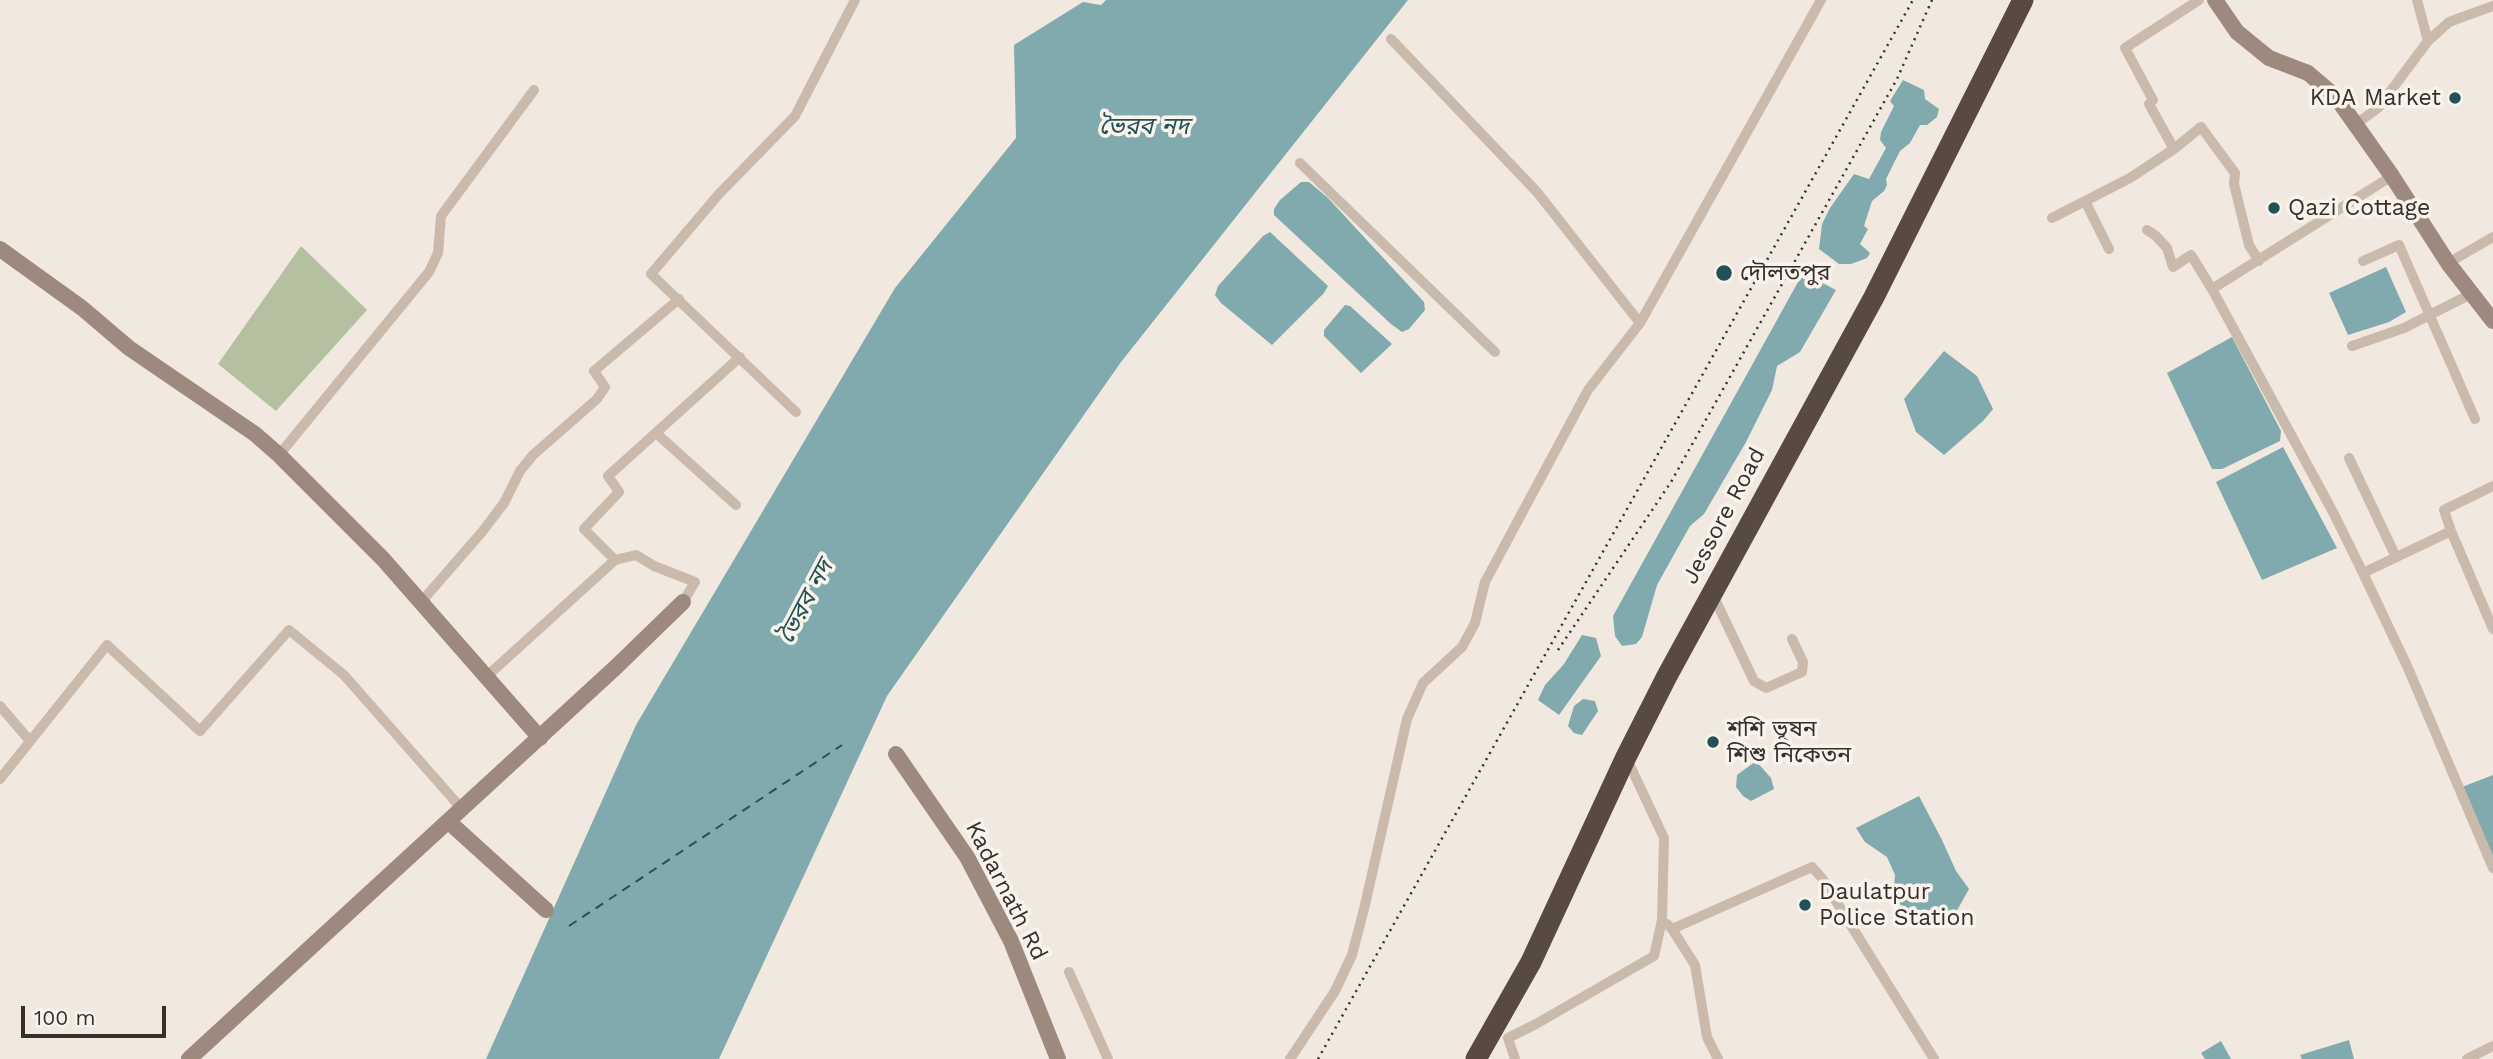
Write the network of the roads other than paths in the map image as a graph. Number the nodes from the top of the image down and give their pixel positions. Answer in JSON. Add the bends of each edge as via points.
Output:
{"nodes":[{"id":1,"x":855,"y":0,"type":"edge"},
{"id":2,"x":1821,"y":0,"type":"edge"},
{"id":3,"x":2011,"y":0,"type":"edge"},
{"id":4,"x":2023,"y":0,"type":"edge"},
{"id":5,"x":2199,"y":0,"type":"edge"},
{"id":6,"x":2215,"y":0,"type":"edge"},
{"id":7,"x":2417,"y":0,"type":"edge"},
{"id":8,"x":2493,"y":6,"type":"edge"},
{"id":9,"x":1391,"y":39,"type":"dead end"},
{"id":10,"x":2428,"y":41,"type":"junction"},
{"id":11,"x":534,"y":90,"type":"dead end"},
{"id":12,"x":2356,"y":124,"type":"junction"},
{"id":13,"x":2175,"y":149,"type":"junction"},
{"id":14,"x":1300,"y":163,"type":"dead end"},
{"id":15,"x":2392,"y":176,"type":"junction"},
{"id":16,"x":2085,"y":201,"type":"junction"},
{"id":17,"x":2052,"y":218,"type":"dead end"},
{"id":18,"x":2147,"y":230,"type":"dead end"},
{"id":19,"x":2493,"y":237,"type":"edge"},
{"id":20,"x":0,"y":249,"type":"edge"},
{"id":21,"x":2109,"y":249,"type":"dead end"},
{"id":22,"x":2259,"y":261,"type":"junction"},
{"id":23,"x":2362,"y":261,"type":"dead end"},
{"id":24,"x":2448,"y":263,"type":"junction"},
{"id":25,"x":2212,"y":289,"type":"junction"},
{"id":26,"x":2471,"y":294,"type":"junction"},
{"id":27,"x":679,"y":299,"type":"junction"},
{"id":28,"x":2430,"y":315,"type":"junction"},
{"id":29,"x":2493,"y":321,"type":"edge"},
{"id":30,"x":1640,"y":323,"type":"junction"},
{"id":31,"x":2352,"y":346,"type":"dead end"},
{"id":32,"x":1495,"y":352,"type":"dead end"},
{"id":33,"x":740,"y":357,"type":"junction"},
{"id":34,"x":796,"y":412,"type":"dead end"},
{"id":35,"x":2475,"y":418,"type":"dead end"},
{"id":36,"x":656,"y":433,"type":"junction"},
{"id":37,"x":279,"y":455,"type":"junction"},
{"id":38,"x":2349,"y":458,"type":"dead end"},
{"id":39,"x":2493,"y":486,"type":"edge"},
{"id":40,"x":736,"y":505,"type":"dead end"},
{"id":41,"x":2451,"y":531,"type":"junction"},
{"id":42,"x":2396,"y":557,"type":"junction"},
{"id":43,"x":615,"y":560,"type":"junction"},
{"id":44,"x":2363,"y":573,"type":"junction"},
{"id":45,"x":1712,"y":593,"type":"junction"},
{"id":46,"x":422,"y":601,"type":"junction"},
{"id":47,"x":683,"y":602,"type":"joint"},
{"id":48,"x":2493,"y":629,"type":"edge"},
{"id":49,"x":1792,"y":639,"type":"dead end"},
{"id":50,"x":486,"y":677,"type":"junction"},
{"id":51,"x":0,"y":706,"type":"edge"},
{"id":52,"x":540,"y":737,"type":"junction"},
{"id":53,"x":30,"y":741,"type":"junction"},
{"id":54,"x":896,"y":754,"type":"dead end"},
{"id":55,"x":1626,"y":757,"type":"junction"},
{"id":56,"x":0,"y":779,"type":"edge"},
{"id":57,"x":462,"y":809,"type":"junction"},
{"id":58,"x":449,"y":822,"type":"junction"},
{"id":59,"x":2493,"y":868,"type":"edge"},
{"id":60,"x":546,"y":910,"type":"dead end"},
{"id":61,"x":1662,"y":920,"type":"junction"},
{"id":62,"x":1672,"y":929,"type":"junction"},
{"id":63,"x":1069,"y":972,"type":"dead end"},
{"id":64,"x":2493,"y":1046,"type":"edge"},
{"id":65,"x":1931,"y":1058,"type":"edge"},
{"id":66,"x":190,"y":1059,"type":"edge"},
{"id":67,"x":1058,"y":1059,"type":"edge"},
{"id":68,"x":1108,"y":1059,"type":"edge"},
{"id":69,"x":1290,"y":1059,"type":"edge"},
{"id":70,"x":1466,"y":1059,"type":"edge"},
{"id":71,"x":1476,"y":1059,"type":"edge"},
{"id":72,"x":1515,"y":1059,"type":"edge"},
{"id":73,"x":1718,"y":1059,"type":"edge"},
{"id":74,"x":2467,"y":1059,"type":"edge"}],
"edges":[{"from":1,"to":27,"type":"street","via":[[795,116],[719,194],[651,275]]},
{"from":2,"to":30,"type":"street"},
{"from":3,"to":70,"type":"highway","name":"Jessore Road","via":[[1868,293],[1659,674],[1525,953]]},
{"from":4,"to":45,"type":"highway","name":"Jessore Road","via":[[1885,276]]},
{"from":5,"to":13,"type":"street","via":[[2125,48]]},
{"from":6,"to":12,"type":"main road","via":[[2237,32],[2269,58],[2308,73],[2336,97]]},
{"from":7,"to":10,"type":"street"},
{"from":8,"to":10,"type":"street","via":[[2449,22]]},
{"from":9,"to":30,"type":"street","via":[[1537,192]]},
{"from":10,"to":12,"type":"street","via":[[2378,108]]},
{"from":11,"to":37,"type":"street","via":[[441,216],[438,253],[429,272]]},
{"from":12,"to":15,"type":"main road"},
{"from":13,"to":16,"type":"street"},
{"from":13,"to":22,"type":"street","via":[[2201,127],[2235,173],[2249,245]]},
{"from":14,"to":32,"type":"street"},
{"from":15,"to":22,"type":"street"},
{"from":15,"to":24,"type":"main road"},
{"from":16,"to":17,"type":"street"},
{"from":16,"to":21,"type":"street"},
{"from":18,"to":25,"type":"street","via":[[2167,248],[2173,267],[2191,256]]},
{"from":19,"to":24,"type":"street"},
{"from":20,"to":37,"type":"main road"},
{"from":22,"to":25,"type":"street"},
{"from":23,"to":28,"type":"street","via":[[2399,245]]},
{"from":24,"to":26,"type":"main road"},
{"from":25,"to":44,"type":"street"},
{"from":26,"to":28,"type":"street"},
{"from":26,"to":29,"type":"main road"},
{"from":27,"to":33,"type":"street"},
{"from":27,"to":46,"type":"street","via":[[594,371],[605,387],[597,399],[520,471],[504,503]]},
{"from":28,"to":31,"type":"street"},
{"from":28,"to":35,"type":"street"},
{"from":30,"to":69,"type":"street","via":[[1588,390],[1485,582],[1475,623],[1462,648],[1423,683],[1407,719],[1352,955],[1335,991]]},
{"from":33,"to":34,"type":"street"},
{"from":33,"to":36,"type":"street"},
{"from":36,"to":40,"type":"street"},
{"from":36,"to":43,"type":"street","via":[[608,476],[619,492],[584,529]]},
{"from":37,"to":46,"type":"main road"},
{"from":38,"to":42,"type":"street"},
{"from":39,"to":41,"type":"street","via":[[2444,510]]},
{"from":41,"to":42,"type":"street"},
{"from":41,"to":48,"type":"street"},
{"from":42,"to":44,"type":"street"},
{"from":43,"to":47,"type":"street","via":[[636,555],[695,582]]},
{"from":43,"to":50,"type":"street"},
{"from":44,"to":59,"type":"street"},
{"from":45,"to":49,"type":"street","via":[[1754,681],[1766,688],[1802,672]]},
{"from":45,"to":55,"type":"highway","name":"Jessore Road"},
{"from":46,"to":50,"type":"main road"},
{"from":47,"to":52,"type":"main road"},
{"from":50,"to":52,"type":"main road"},
{"from":51,"to":53,"type":"street"},
{"from":52,"to":57,"type":"main road"},
{"from":53,"to":56,"type":"street"},
{"from":53,"to":57,"type":"street","via":[[107,645],[200,731],[289,630],[344,675]]},
{"from":54,"to":67,"type":"main road","name":"Kadarnath Rd","via":[[967,857],[1011,940]]},
{"from":55,"to":61,"type":"street","via":[[1664,838]]},
{"from":55,"to":71,"type":"highway","name":"Jessore Road","via":[[1531,962]]},
{"from":57,"to":58,"type":"main road"},
{"from":58,"to":60,"type":"main road"},
{"from":58,"to":66,"type":"main road"},
{"from":61,"to":62,"type":"street"},
{"from":61,"to":72,"type":"street","via":[[1654,956],[1508,1038]]},
{"from":62,"to":65,"type":"street","via":[[1812,867]]},
{"from":62,"to":73,"type":"street","via":[[1695,965],[1707,1037]]},
{"from":63,"to":68,"type":"street"},
{"from":64,"to":74,"type":"street"}]}
